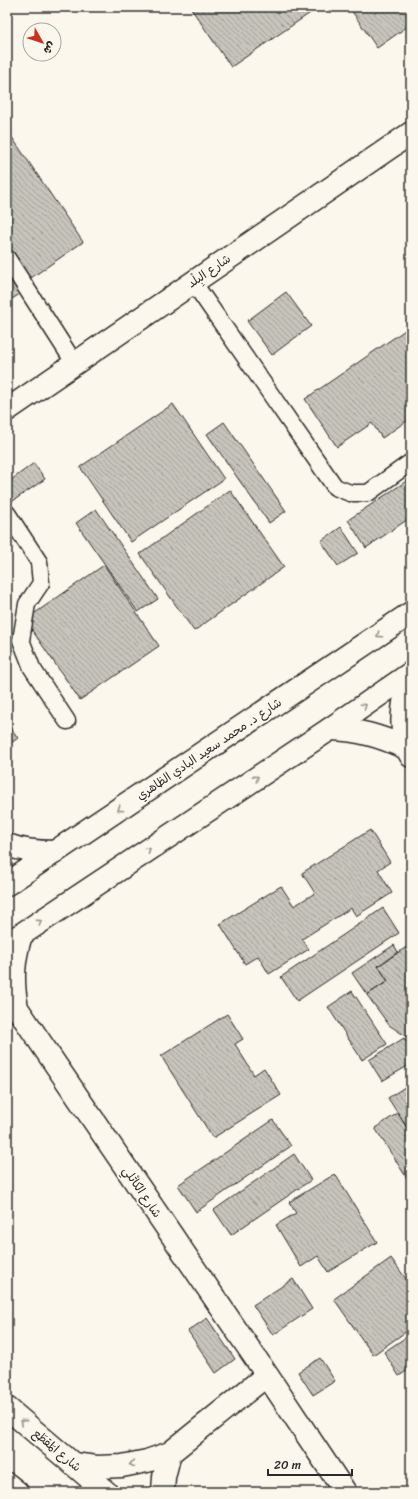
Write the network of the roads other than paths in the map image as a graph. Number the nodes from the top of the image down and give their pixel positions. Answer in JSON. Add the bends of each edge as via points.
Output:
{"nodes":[{"id":1,"x":411,"y":133,"type":"edge"},
{"id":2,"x":7,"y":258,"type":"edge"},
{"id":3,"x":193,"y":282,"type":"junction"},
{"id":4,"x":75,"y":364,"type":"junction"},
{"id":5,"x":7,"y":410,"type":"edge"},
{"id":6,"x":411,"y":462,"type":"edge"},
{"id":7,"x":7,"y":513,"type":"edge"},
{"id":8,"x":411,"y":613,"type":"edge"},
{"id":9,"x":411,"y":674,"type":"edge"},
{"id":10,"x":67,"y":720,"type":"dead end"},
{"id":11,"x":330,"y":729,"type":"junction"},
{"id":12,"x":408,"y":752,"type":"edge"},
{"id":13,"x":7,"y":845,"type":"edge"},
{"id":14,"x":55,"y":852,"type":"junction"},
{"id":15,"x":7,"y":884,"type":"edge"},
{"id":16,"x":14,"y":939,"type":"edge"},
{"id":17,"x":12,"y":1006,"type":"edge"},
{"id":18,"x":267,"y":1375,"type":"junction"},
{"id":19,"x":7,"y":1408,"type":"edge"},
{"id":20,"x":170,"y":1453,"type":"junction"},
{"id":21,"x":73,"y":1464,"type":"junction"},
{"id":22,"x":7,"y":1484,"type":"edge"},
{"id":23,"x":17,"y":1492,"type":"edge"},
{"id":24,"x":106,"y":1492,"type":"edge"},
{"id":25,"x":163,"y":1492,"type":"edge"},
{"id":26,"x":345,"y":1492,"type":"edge"}],
"edges":[{"from":1,"to":3,"type":"street","name":"شارع البِلْد"},
{"from":2,"to":4,"type":"lane"},
{"from":3,"to":4,"type":"street","name":"شارع البِلْد"},
{"from":3,"to":6,"type":"lane","via":[[335,487],[350,493],[368,493]]},
{"from":4,"to":5,"type":"street","name":"شارع البِلْد"},
{"from":7,"to":10,"type":"lane","via":[[39,562],[41,583],[28,604],[21,640],[32,668]]},
{"from":8,"to":14,"type":"street","name":"شارع د. محمد سعيد البادي الظاهري","one_way":true},
{"from":11,"to":9,"type":"street","one_way":true},
{"from":9,"to":12,"type":"street","via":[[403,711]]},
{"from":11,"to":12,"type":"street","via":[[369,733],[388,740]]},
{"from":16,"to":11,"type":"street","one_way":true},
{"from":13,"to":14,"type":"street","via":[[36,852]]},
{"from":14,"to":15,"type":"street","name":"شارع د. محمد سعيد البادي الظاهري"},
{"from":16,"to":17,"type":"street","name":"شارع الكاتْلي","via":[[16,953]]},
{"from":17,"to":18,"type":"street","name":"شارع الكاتْلي"},
{"from":18,"to":20,"type":"street"},
{"from":18,"to":26,"type":"street","name":"شارع الكاتْلي"},
{"from":21,"to":19,"type":"street","name":"شارع المَقطَع","one_way":true},
{"from":20,"to":21,"type":"street","one_way":true,"via":[[122,1466],[97,1467]]},
{"from":20,"to":25,"type":"street"},
{"from":21,"to":24,"type":"street","name":"شارع المَقطَع"},
{"from":22,"to":23,"type":"street"}]}
